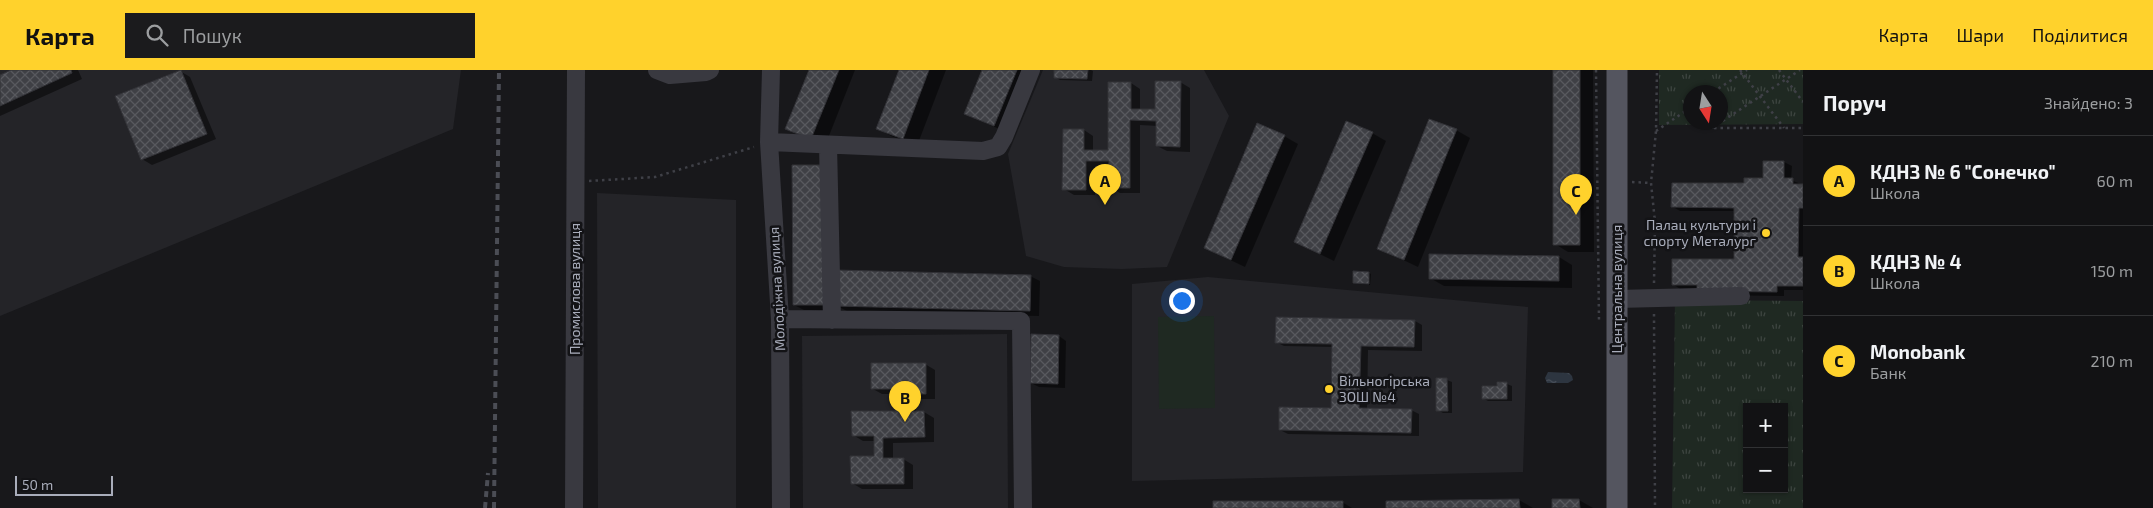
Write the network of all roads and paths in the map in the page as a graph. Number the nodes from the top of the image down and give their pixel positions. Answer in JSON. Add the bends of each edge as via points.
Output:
{"nodes":[{"id":1,"x":576,"y":70,"type":"edge"},
{"id":2,"x":657,"y":70,"type":"edge"},
{"id":3,"x":710,"y":70,"type":"edge"},
{"id":4,"x":771,"y":70,"type":"edge"},
{"id":5,"x":1031,"y":70,"type":"edge"},
{"id":6,"x":1596,"y":70,"type":"edge"},
{"id":7,"x":1618,"y":70,"type":"edge"},
{"id":8,"x":1740,"y":70,"type":"edge"},
{"id":9,"x":1747,"y":70,"type":"edge"},
{"id":10,"x":1779,"y":70,"type":"edge"},
{"id":11,"x":1800,"y":70,"type":"edge"},
{"id":12,"x":1742,"y":73,"type":"junction"},
{"id":13,"x":1786,"y":80,"type":"junction"},
{"id":14,"x":1724,"y":85,"type":"edge"},
{"id":15,"x":1760,"y":97,"type":"junction"},
{"id":16,"x":1803,"y":102,"type":"edge"},
{"id":17,"x":1683,"y":113,"type":"edge"},
{"id":18,"x":1784,"y":128,"type":"junction"},
{"id":19,"x":1803,"y":129,"type":"edge"},
{"id":20,"x":1656,"y":131,"type":"dead end"},
{"id":21,"x":770,"y":142,"type":"junction"},
{"id":22,"x":828,"y":145,"type":"junction"},
{"id":23,"x":576,"y":181,"type":"junction"},
{"id":24,"x":1741,"y":296,"type":"dead end"},
{"id":25,"x":1617,"y":299,"type":"junction"},
{"id":26,"x":780,"y":319,"type":"junction"},
{"id":27,"x":832,"y":320,"type":"junction"},
{"id":28,"x":1599,"y":329,"type":"dead end"},
{"id":29,"x":574,"y":508,"type":"edge"},
{"id":30,"x":781,"y":508,"type":"edge"},
{"id":31,"x":1023,"y":508,"type":"edge"},
{"id":32,"x":1617,"y":508,"type":"edge"}],
"edges":[{"from":1,"to":23,"type":"street","name":"Промислова вулиця"},
{"from":2,"to":3,"type":"street","via":[[670,75]]},
{"from":4,"to":21,"type":"street","name":"Молодіжна вулиця"},
{"from":5,"to":22,"type":"street","via":[[998,147],[983,151]]},
{"from":6,"to":28,"type":"path"},
{"from":7,"to":25,"type":"main road","name":"Центральна вулиця"},
{"from":8,"to":12,"type":"path"},
{"from":9,"to":12,"type":"path"},
{"from":10,"to":13,"type":"path"},
{"from":11,"to":13,"type":"path"},
{"from":12,"to":14,"type":"path"},
{"from":12,"to":15,"type":"path"},
{"from":13,"to":15,"type":"path"},
{"from":13,"to":16,"type":"path"},
{"from":15,"to":18,"type":"path"},
{"from":15,"to":18,"type":"path","via":[[1712,128]]},
{"from":17,"to":20,"type":"path"},
{"from":18,"to":19,"type":"path"},
{"from":21,"to":22,"type":"street"},
{"from":21,"to":23,"type":"path","via":[[655,177]]},
{"from":21,"to":26,"type":"street","name":"Молодіжна вулиця"},
{"from":22,"to":27,"type":"street"},
{"from":23,"to":29,"type":"street","name":"Промислова вулиця"},
{"from":24,"to":25,"type":"street"},
{"from":25,"to":32,"type":"main road","name":"Центральна вулиця"},
{"from":26,"to":27,"type":"street"},
{"from":26,"to":30,"type":"street","name":"Молодіжна вулиця"},
{"from":27,"to":31,"type":"street","via":[[1020,322]]}]}
